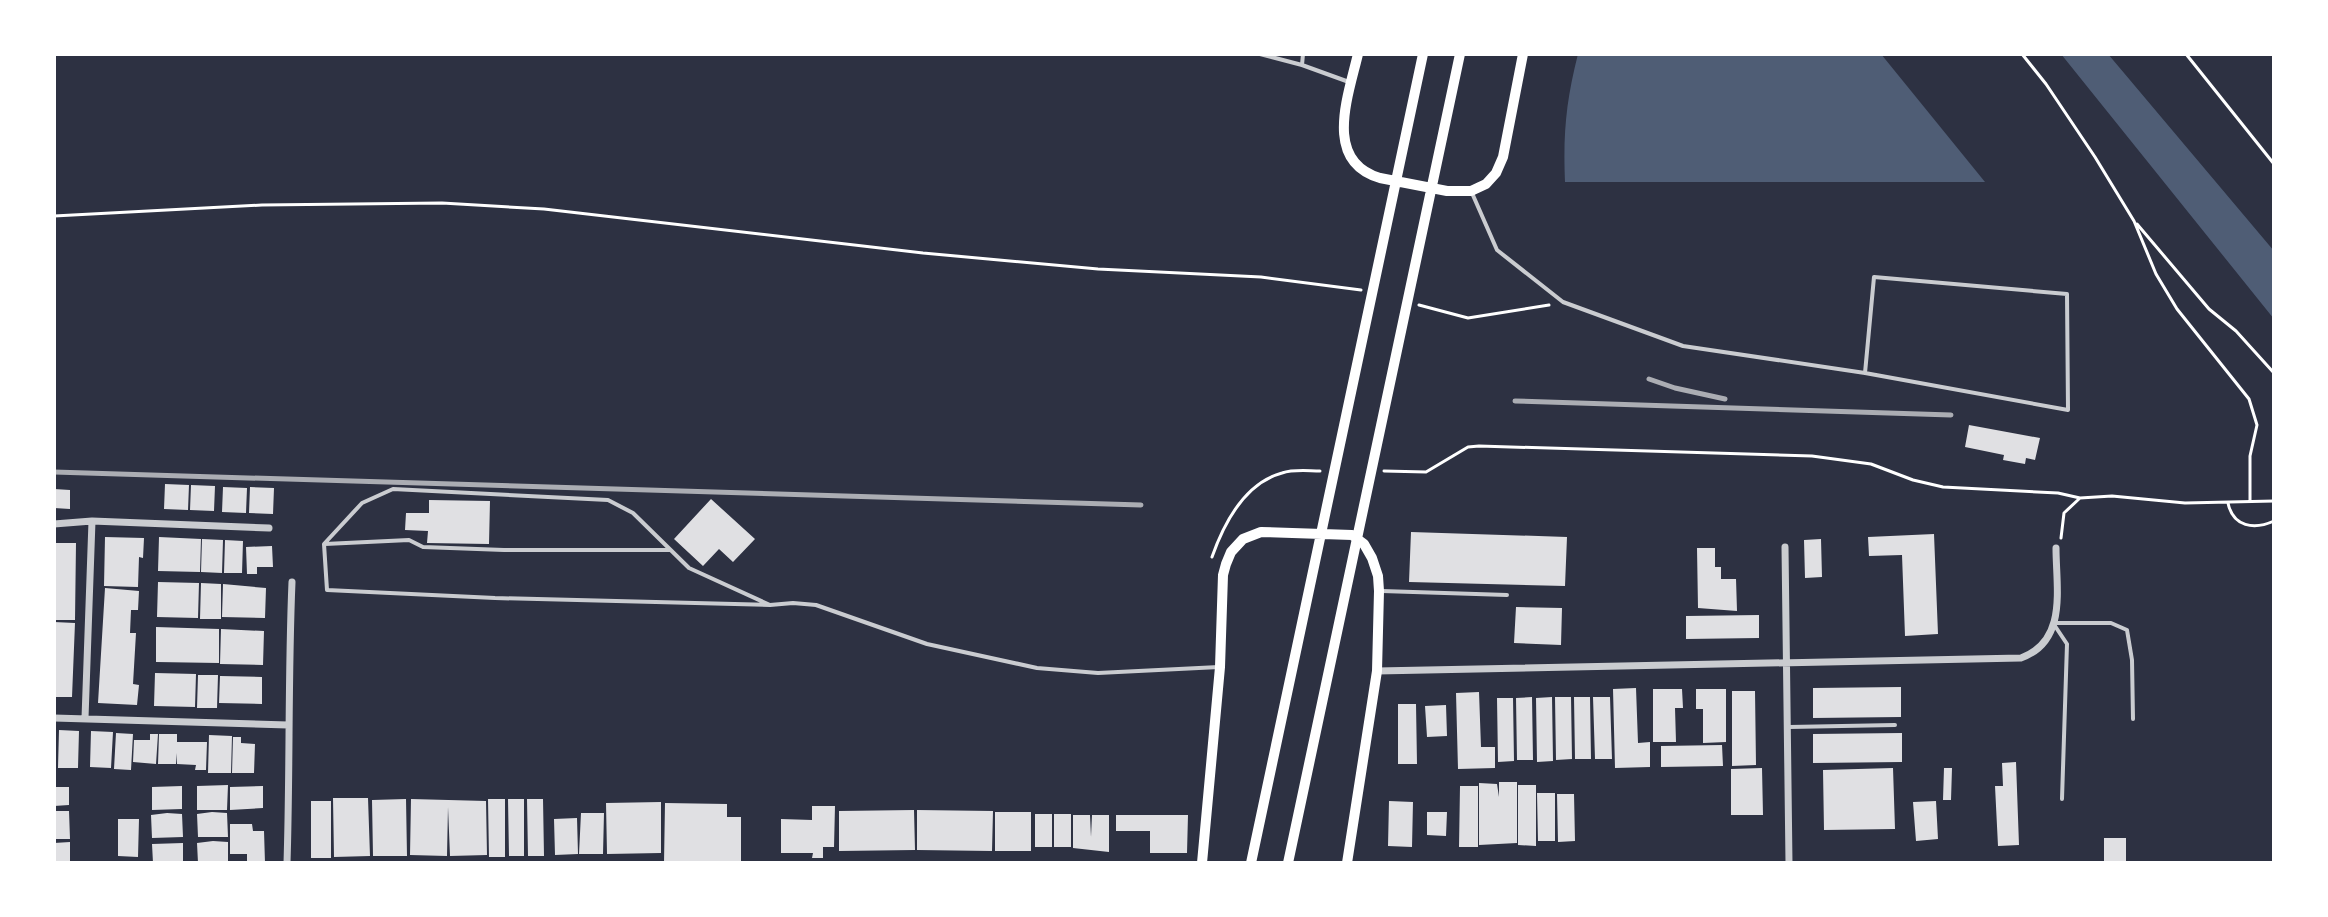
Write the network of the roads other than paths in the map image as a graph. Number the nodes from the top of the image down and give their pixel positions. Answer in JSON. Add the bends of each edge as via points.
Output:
{"nodes":[{"id":1,"x":1260,"y":54,"type":"edge"},
{"id":2,"x":1303,"y":54,"type":"edge"},
{"id":3,"x":1358,"y":54,"type":"edge"},
{"id":4,"x":1423,"y":54,"type":"edge"},
{"id":5,"x":1460,"y":54,"type":"edge"},
{"id":6,"x":1523,"y":54,"type":"edge"},
{"id":7,"x":1302,"y":65,"type":"junction"},
{"id":8,"x":1351,"y":82,"type":"junction"},
{"id":9,"x":1471,"y":191,"type":"junction"},
{"id":10,"x":1865,"y":373,"type":"junction"},
{"id":11,"x":92,"y":521,"type":"junction"},
{"id":12,"x":54,"y":524,"type":"edge"},
{"id":13,"x":269,"y":528,"type":"dead end"},
{"id":14,"x":324,"y":544,"type":"junction"},
{"id":15,"x":1785,"y":547,"type":"dead end"},
{"id":16,"x":2056,"y":548,"type":"road end"},
{"id":17,"x":673,"y":550,"type":"junction"},
{"id":18,"x":292,"y":582,"type":"dead end"},
{"id":19,"x":1379,"y":591,"type":"junction"},
{"id":20,"x":1507,"y":595,"type":"dead end"},
{"id":21,"x":770,"y":605,"type":"junction"},
{"id":22,"x":2055,"y":625,"type":"junction"},
{"id":23,"x":1787,"y":663,"type":"junction"},
{"id":24,"x":1220,"y":667,"type":"junction"},
{"id":25,"x":1377,"y":671,"type":"junction"},
{"id":26,"x":54,"y":718,"type":"edge"},
{"id":27,"x":85,"y":718,"type":"junction"},
{"id":28,"x":2133,"y":719,"type":"dead end"},
{"id":29,"x":288,"y":725,"type":"junction"},
{"id":30,"x":1895,"y":725,"type":"dead end"},
{"id":31,"x":1787,"y":727,"type":"junction"},
{"id":32,"x":2062,"y":799,"type":"dead end"},
{"id":33,"x":287,"y":863,"type":"edge"},
{"id":34,"x":1202,"y":863,"type":"edge"},
{"id":35,"x":1251,"y":863,"type":"edge"},
{"id":36,"x":1288,"y":863,"type":"edge"},
{"id":37,"x":1347,"y":863,"type":"edge"},
{"id":38,"x":1789,"y":863,"type":"edge"}],
"edges":[{"from":1,"to":7,"type":"lane"},
{"from":2,"to":7,"type":"lane"},
{"from":3,"to":8,"type":"main road"},
{"from":4,"to":35,"type":"main road"},
{"from":5,"to":36,"type":"main road"},
{"from":6,"to":9,"type":"main road","via":[[1503,157],[1492,179]]},
{"from":7,"to":8,"type":"lane"},
{"from":8,"to":9,"type":"main road","via":[[1343,137],[1359,169],[1380,178]]},
{"from":9,"to":10,"type":"lane","via":[[1497,250],[1563,302],[1683,346]]},
{"from":10,"to":10,"type":"lane","via":[[2068,410],[2067,294],[1874,277]]},
{"from":11,"to":12,"type":"street"},
{"from":11,"to":13,"type":"street"},
{"from":11,"to":27,"type":"street"},
{"from":14,"to":17,"type":"lane","via":[[409,540],[423,547]]},
{"from":14,"to":17,"type":"lane","via":[[362,503],[393,489],[608,500],[633,513]]},
{"from":14,"to":21,"type":"lane","via":[[327,590]]},
{"from":15,"to":23,"type":"street"},
{"from":16,"to":22,"type":"street"},
{"from":17,"to":21,"type":"lane","via":[[689,568]]},
{"from":18,"to":29,"type":"street"},
{"from":19,"to":20,"type":"lane"},
{"from":19,"to":24,"type":"main road","via":[[1376,567],[1352,535],[1251,535],[1231,552],[1223,575]]},
{"from":19,"to":25,"type":"main road"},
{"from":21,"to":24,"type":"lane","via":[[816,605],[927,644],[1037,668],[1098,673]]},
{"from":22,"to":23,"type":"street","via":[[2036,651],[2011,659]]},
{"from":22,"to":28,"type":"lane","via":[[2111,623],[2127,630]]},
{"from":22,"to":32,"type":"lane","via":[[2067,644]]},
{"from":23,"to":25,"type":"street"},
{"from":23,"to":31,"type":"street"},
{"from":24,"to":34,"type":"main road"},
{"from":25,"to":37,"type":"main road"},
{"from":26,"to":27,"type":"street"},
{"from":27,"to":29,"type":"street"},
{"from":29,"to":33,"type":"street"},
{"from":30,"to":31,"type":"lane"},
{"from":31,"to":38,"type":"street"}]}
